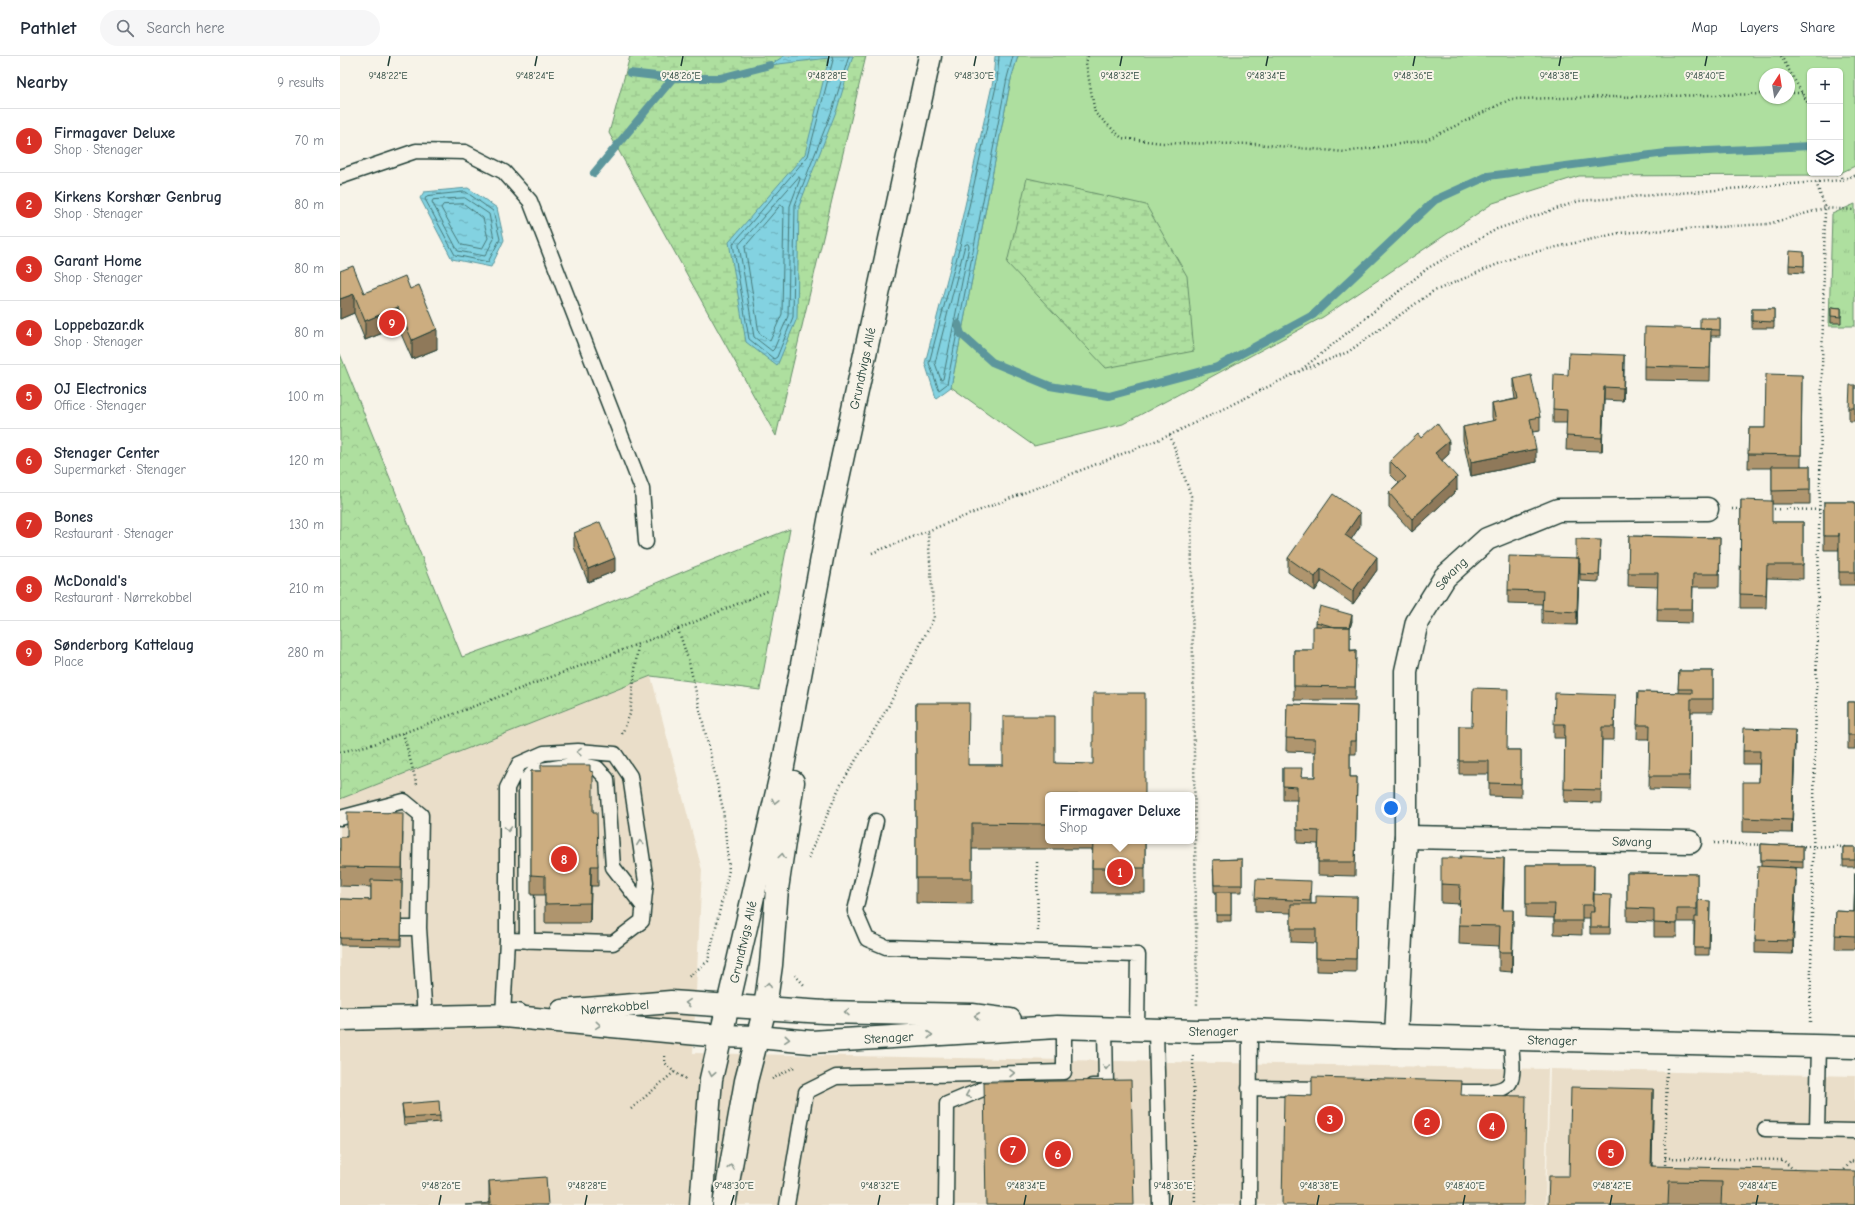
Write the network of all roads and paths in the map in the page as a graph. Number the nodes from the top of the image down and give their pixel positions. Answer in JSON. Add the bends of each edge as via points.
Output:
{"nodes":[{"id":1,"x":930,"y":56,"type":"edge"},
{"id":2,"x":1088,"y":56,"type":"edge"},
{"id":3,"x":1781,"y":56,"type":"edge"},
{"id":4,"x":1795,"y":93,"type":"edge"},
{"id":5,"x":1802,"y":93,"type":"junction"},
{"id":6,"x":1759,"y":94,"type":"edge"},
{"id":7,"x":1808,"y":104,"type":"edge"},
{"id":8,"x":1855,"y":175,"type":"edge"},
{"id":9,"x":1841,"y":176,"type":"edge"},
{"id":10,"x":340,"y":177,"type":"edge"},
{"id":11,"x":1842,"y":180,"type":"junction"},
{"id":12,"x":1816,"y":182,"type":"junction"},
{"id":13,"x":1825,"y":208,"type":"junction"},
{"id":14,"x":1855,"y":210,"type":"edge"},
{"id":15,"x":1298,"y":372,"type":"junction"},
{"id":16,"x":1170,"y":435,"type":"junction"},
{"id":17,"x":1707,"y":509,"type":"joint"},
{"id":18,"x":1744,"y":509,"type":"edge"},
{"id":19,"x":1767,"y":509,"type":"edge"},
{"id":20,"x":1820,"y":510,"type":"junction"},
{"id":21,"x":1834,"y":510,"type":"edge"},
{"id":22,"x":928,"y":532,"type":"junction"},
{"id":23,"x":646,"y":542,"type":"dead end"},
{"id":24,"x":872,"y":553,"type":"dead end"},
{"id":25,"x":770,"y":590,"type":"dead end"},
{"id":26,"x":678,"y":629,"type":"junction"},
{"id":27,"x":638,"y":644,"type":"junction"},
{"id":28,"x":799,"y":681,"type":"junction"},
{"id":29,"x":630,"y":714,"type":"dead end"},
{"id":30,"x":403,"y":734,"type":"junction"},
{"id":31,"x":340,"y":752,"type":"edge"},
{"id":32,"x":417,"y":784,"type":"dead end"},
{"id":33,"x":1194,"y":792,"type":"edge"},
{"id":34,"x":340,"y":818,"type":"edge"},
{"id":35,"x":876,"y":821,"type":"dead end"},
{"id":36,"x":1406,"y":837,"type":"junction"},
{"id":37,"x":1690,"y":842,"type":"joint"},
{"id":38,"x":1195,"y":844,"type":"edge"},
{"id":39,"x":1767,"y":845,"type":"edge"},
{"id":40,"x":1790,"y":845,"type":"edge"},
{"id":41,"x":1813,"y":846,"type":"junction"},
{"id":42,"x":1848,"y":847,"type":"edge"},
{"id":43,"x":1038,"y":862,"type":"dead end"},
{"id":44,"x":805,"y":864,"type":"dead end"},
{"id":45,"x":643,"y":906,"type":"junction"},
{"id":46,"x":371,"y":928,"type":"edge"},
{"id":47,"x":419,"y":928,"type":"junction"},
{"id":48,"x":507,"y":940,"type":"junction"},
{"id":49,"x":527,"y":940,"type":"junction"},
{"id":50,"x":1038,"y":952,"type":"junction"},
{"id":51,"x":708,"y":961,"type":"dead end"},
{"id":52,"x":727,"y":1005,"type":"junction"},
{"id":53,"x":765,"y":1008,"type":"junction"},
{"id":54,"x":503,"y":1016,"type":"junction"},
{"id":55,"x":425,"y":1018,"type":"junction"},
{"id":56,"x":340,"y":1019,"type":"edge"},
{"id":57,"x":1061,"y":1027,"type":"junction"},
{"id":58,"x":1105,"y":1028,"type":"junction"},
{"id":59,"x":1147,"y":1029,"type":"junction"},
{"id":60,"x":1250,"y":1030,"type":"junction"},
{"id":61,"x":1197,"y":1031,"type":"junction"},
{"id":62,"x":720,"y":1036,"type":"junction"},
{"id":63,"x":1396,"y":1036,"type":"junction"},
{"id":64,"x":758,"y":1037,"type":"junction"},
{"id":65,"x":1512,"y":1039,"type":"junction"},
{"id":66,"x":1667,"y":1042,"type":"junction"},
{"id":67,"x":1814,"y":1046,"type":"junction"},
{"id":68,"x":1855,"y":1047,"type":"edge"},
{"id":69,"x":674,"y":1072,"type":"dead end"},
{"id":70,"x":1075,"y":1087,"type":"edge"},
{"id":71,"x":1014,"y":1088,"type":"edge"},
{"id":72,"x":1249,"y":1088,"type":"junction"},
{"id":73,"x":1345,"y":1090,"type":"edge"},
{"id":74,"x":1433,"y":1091,"type":"edge"},
{"id":75,"x":631,"y":1109,"type":"dead end"},
{"id":76,"x":1765,"y":1129,"type":"dead end"},
{"id":77,"x":1817,"y":1130,"type":"junction"},
{"id":78,"x":1855,"y":1131,"type":"edge"},
{"id":79,"x":1665,"y":1158,"type":"junction"},
{"id":80,"x":1855,"y":1162,"type":"edge"},
{"id":81,"x":1664,"y":1172,"type":"edge"},
{"id":82,"x":1800,"y":1176,"type":"edge"},
{"id":83,"x":1839,"y":1176,"type":"edge"},
{"id":84,"x":701,"y":1205,"type":"edge"},
{"id":85,"x":724,"y":1205,"type":"edge"},
{"id":86,"x":787,"y":1205,"type":"edge"},
{"id":87,"x":946,"y":1205,"type":"edge"},
{"id":88,"x":1160,"y":1205,"type":"edge"},
{"id":89,"x":1195,"y":1205,"type":"edge"},
{"id":90,"x":1249,"y":1205,"type":"edge"}],
"edges":[{"from":1,"to":28,"type":"street","name":"Grundtvigs Allé","via":[[832,507]]},
{"from":2,"to":6,"type":"path","via":[[1086,63],[1095,113],[1122,138],[1162,143],[1256,144],[1345,152],[1426,140],[1510,99]]},
{"from":3,"to":5,"type":"path"},
{"from":4,"to":5,"type":"path"},
{"from":5,"to":7,"type":"path"},
{"from":8,"to":11,"type":"path"},
{"from":9,"to":11,"type":"path"},
{"from":10,"to":23,"type":"lane","via":[[416,151],[465,152],[504,172],[530,201],[642,489]]},
{"from":11,"to":12,"type":"path"},
{"from":12,"to":13,"type":"path"},
{"from":12,"to":15,"type":"path","via":[[1579,201],[1497,229],[1428,268]]},
{"from":13,"to":14,"type":"path"},
{"from":13,"to":15,"type":"path","via":[[1768,224],[1618,232],[1517,256],[1432,292],[1348,352]]},
{"from":13,"to":20,"type":"path"},
{"from":15,"to":16,"type":"path"},
{"from":16,"to":22,"type":"path"},
{"from":16,"to":33,"type":"path","via":[[1191,496]]},
{"from":17,"to":18,"type":"path"},
{"from":17,"to":36,"type":"street","name":"Søvang","via":[[1558,510],[1487,539],[1445,577],[1417,622],[1406,671]]},
{"from":19,"to":20,"type":"path"},
{"from":20,"to":21,"type":"path"},
{"from":20,"to":41,"type":"path"},
{"from":22,"to":24,"type":"path"},
{"from":22,"to":44,"type":"path","via":[[934,618],[887,709],[840,786]]},
{"from":25,"to":26,"type":"path"},
{"from":26,"to":27,"type":"path"},
{"from":26,"to":51,"type":"path","via":[[689,662],[723,809],[728,863]]},
{"from":27,"to":29,"type":"path"},
{"from":27,"to":30,"type":"path"},
{"from":28,"to":52,"type":"street","name":"Grundtvigs Allé","one_way":true,"via":[[783,766]]},
{"from":53,"to":28,"type":"street","name":"Grundtvigs Allé","one_way":true,"via":[[777,889],[798,744]]},
{"from":30,"to":31,"type":"path"},
{"from":30,"to":32,"type":"path"},
{"from":34,"to":47,"type":"lane","via":[[404,801],[421,815]]},
{"from":35,"to":50,"type":"lane","via":[[854,911],[867,939],[886,947]]},
{"from":36,"to":37,"type":"street","name":"Søvang"},
{"from":36,"to":63,"type":"street","name":"Søvang"},
{"from":37,"to":39,"type":"path"},
{"from":38,"to":61,"type":"path"},
{"from":40,"to":41,"type":"path"},
{"from":41,"to":42,"type":"path"},
{"from":41,"to":67,"type":"path"},
{"from":43,"to":50,"type":"path"},
{"from":45,"to":48,"type":"lane","one_way":true,"via":[[646,882],[630,776],[615,754],[578,751],[544,753],[519,764],[507,788]]},
{"from":45,"to":49,"type":"lane","via":[[642,921],[613,943]]},
{"from":45,"to":49,"type":"lane","via":[[613,867],[607,779],[597,768],[579,764],[535,771],[526,780]]},
{"from":46,"to":47,"type":"lane"},
{"from":47,"to":55,"type":"lane"},
{"from":48,"to":49,"type":"lane"},
{"from":48,"to":54,"type":"lane"},
{"from":50,"to":59,"type":"lane","via":[[1138,955]]},
{"from":52,"to":53,"type":"street","name":"Stenager"},
{"from":52,"to":54,"type":"street","name":"Nørrekobbel","one_way":true,"via":[[671,1002]]},
{"from":52,"to":62,"type":"street","name":"Grundtvigs Allé"},
{"from":57,"to":53,"type":"street","name":"Stenager","one_way":true,"via":[[972,1015],[824,1012]]},
{"from":53,"to":64,"type":"street","name":"Grundtvigs Allé"},
{"from":54,"to":55,"type":"street","name":"Nørrekobbel"},
{"from":54,"to":62,"type":"street","name":"Nørrekobbel","one_way":true},
{"from":55,"to":56,"type":"street","name":"Nørrekobbel"},
{"from":57,"to":58,"type":"street","name":"Stenager"},
{"from":64,"to":57,"type":"street","name":"Stenager","one_way":true,"via":[[811,1042]]},
{"from":86,"to":57,"type":"lane","one_way":true,"via":[[806,1092],[836,1077],[1064,1072]]},
{"from":58,"to":59,"type":"street","name":"Stenager"},
{"from":58,"to":70,"type":"lane","one_way":true,"via":[[1106,1086]]},
{"from":59,"to":61,"type":"street","name":"Stenager"},
{"from":59,"to":88,"type":"lane"},
{"from":60,"to":61,"type":"street","name":"Stenager"},
{"from":60,"to":63,"type":"street","name":"Stenager"},
{"from":60,"to":72,"type":"lane","name":"Stenager"},
{"from":61,"to":89,"type":"path","via":[[1193,1060]]},
{"from":62,"to":64,"type":"street","name":"Stenager"},
{"from":62,"to":84,"type":"street","name":"Grundtvigs Allé","one_way":true,"via":[[711,1079]]},
{"from":63,"to":65,"type":"street","name":"Stenager"},
{"from":85,"to":64,"type":"street","name":"Grundtvigs Allé","one_way":true,"via":[[746,1081]]},
{"from":65,"to":66,"type":"street","name":"Stenager"},
{"from":65,"to":74,"type":"lane","via":[[1512,1075],[1504,1088],[1488,1092]]},
{"from":66,"to":67,"type":"street","name":"Stenager"},
{"from":66,"to":79,"type":"path"},
{"from":67,"to":68,"type":"street","name":"Stenager"},
{"from":67,"to":77,"type":"lane"},
{"from":69,"to":75,"type":"path"},
{"from":71,"to":87,"type":"lane","one_way":true,"via":[[983,1089],[947,1104]]},
{"from":72,"to":73,"type":"lane"},
{"from":72,"to":90,"type":"lane","name":"Stenager"},
{"from":76,"to":77,"type":"lane"},
{"from":77,"to":78,"type":"lane"},
{"from":79,"to":81,"type":"path"},
{"from":79,"to":82,"type":"path","via":[[1783,1160]]},
{"from":80,"to":83,"type":"path","via":[[1851,1162]]}]}
